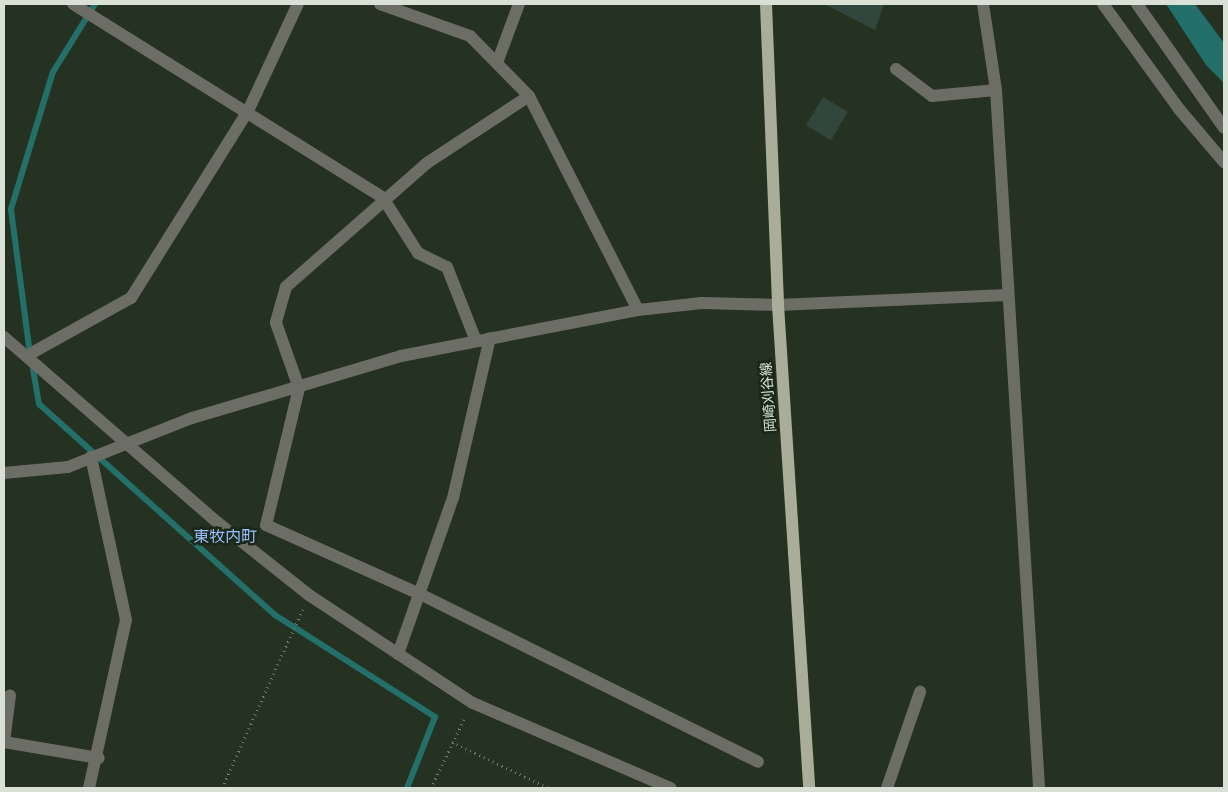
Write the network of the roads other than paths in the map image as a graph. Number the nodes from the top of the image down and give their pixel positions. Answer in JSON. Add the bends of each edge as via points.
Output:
{"nodes":[{"id":1,"x":73,"y":4,"type":"edge"},
{"id":2,"x":298,"y":4,"type":"edge"},
{"id":3,"x":380,"y":4,"type":"edge"},
{"id":4,"x":519,"y":4,"type":"edge"},
{"id":5,"x":766,"y":4,"type":"edge"},
{"id":6,"x":983,"y":4,"type":"edge"},
{"id":7,"x":1104,"y":4,"type":"edge"},
{"id":8,"x":1137,"y":4,"type":"edge"},
{"id":9,"x":497,"y":63,"type":"junction"},
{"id":10,"x":896,"y":69,"type":"dead end"},
{"id":11,"x":996,"y":90,"type":"junction"},
{"id":12,"x":529,"y":96,"type":"junction"},
{"id":13,"x":248,"y":111,"type":"junction"},
{"id":14,"x":1224,"y":128,"type":"edge"},
{"id":15,"x":1224,"y":162,"type":"edge"},
{"id":16,"x":383,"y":198,"type":"junction"},
{"id":17,"x":1008,"y":295,"type":"junction"},
{"id":18,"x":778,"y":305,"type":"junction"},
{"id":19,"x":638,"y":310,"type":"junction"},
{"id":20,"x":4,"y":337,"type":"edge"},
{"id":21,"x":490,"y":338,"type":"junction"},
{"id":22,"x":476,"y":341,"type":"junction"},
{"id":23,"x":28,"y":355,"type":"junction"},
{"id":24,"x":299,"y":388,"type":"junction"},
{"id":25,"x":127,"y":441,"type":"junction"},
{"id":26,"x":91,"y":457,"type":"junction"},
{"id":27,"x":4,"y":473,"type":"edge"},
{"id":28,"x":422,"y":595,"type":"junction"},
{"id":29,"x":398,"y":654,"type":"junction"},
{"id":30,"x":920,"y":692,"type":"dead end"},
{"id":31,"x":10,"y":695,"type":"dead end"},
{"id":32,"x":4,"y":742,"type":"edge"},
{"id":33,"x":99,"y":758,"type":"junction"},
{"id":34,"x":758,"y":762,"type":"dead end"},
{"id":35,"x":89,"y":788,"type":"edge"},
{"id":36,"x":670,"y":788,"type":"edge"},
{"id":37,"x":809,"y":788,"type":"edge"},
{"id":38,"x":887,"y":788,"type":"edge"},
{"id":39,"x":1039,"y":788,"type":"edge"}],
"edges":[{"from":1,"to":13,"type":"street"},
{"from":2,"to":13,"type":"street"},
{"from":3,"to":9,"type":"street","via":[[470,36]]},
{"from":4,"to":9,"type":"street"},
{"from":5,"to":18,"type":"main road","name":"岡崎刈谷線"},
{"from":6,"to":11,"type":"street"},
{"from":7,"to":15,"type":"street","via":[[1178,109]]},
{"from":8,"to":14,"type":"street"},
{"from":9,"to":12,"type":"street"},
{"from":10,"to":11,"type":"street","via":[[932,96]]},
{"from":11,"to":17,"type":"street"},
{"from":12,"to":16,"type":"street"},
{"from":12,"to":19,"type":"street"},
{"from":13,"to":16,"type":"street"},
{"from":13,"to":23,"type":"street","via":[[131,298]]},
{"from":16,"to":22,"type":"street","via":[[418,253],[447,267]]},
{"from":16,"to":24,"type":"street","via":[[286,287],[276,323]]},
{"from":17,"to":18,"type":"street"},
{"from":17,"to":39,"type":"street"},
{"from":18,"to":19,"type":"street","via":[[702,303]]},
{"from":18,"to":37,"type":"main road","name":"岡崎刈谷線"},
{"from":19,"to":21,"type":"street"},
{"from":20,"to":23,"type":"street"},
{"from":21,"to":22,"type":"street"},
{"from":21,"to":28,"type":"street","via":[[453,498]]},
{"from":22,"to":24,"type":"street","via":[[401,356]]},
{"from":23,"to":25,"type":"street"},
{"from":24,"to":25,"type":"street"},
{"from":24,"to":28,"type":"street","via":[[266,524]]},
{"from":25,"to":26,"type":"street"},
{"from":25,"to":29,"type":"street","via":[[216,522],[309,595]]},
{"from":26,"to":27,"type":"street","via":[[68,467]]},
{"from":26,"to":33,"type":"street","via":[[126,620]]},
{"from":28,"to":29,"type":"street"},
{"from":28,"to":34,"type":"street"},
{"from":29,"to":36,"type":"street","via":[[473,703]]},
{"from":30,"to":38,"type":"street"},
{"from":31,"to":32,"type":"street"},
{"from":32,"to":33,"type":"street"},
{"from":33,"to":35,"type":"street"}]}
